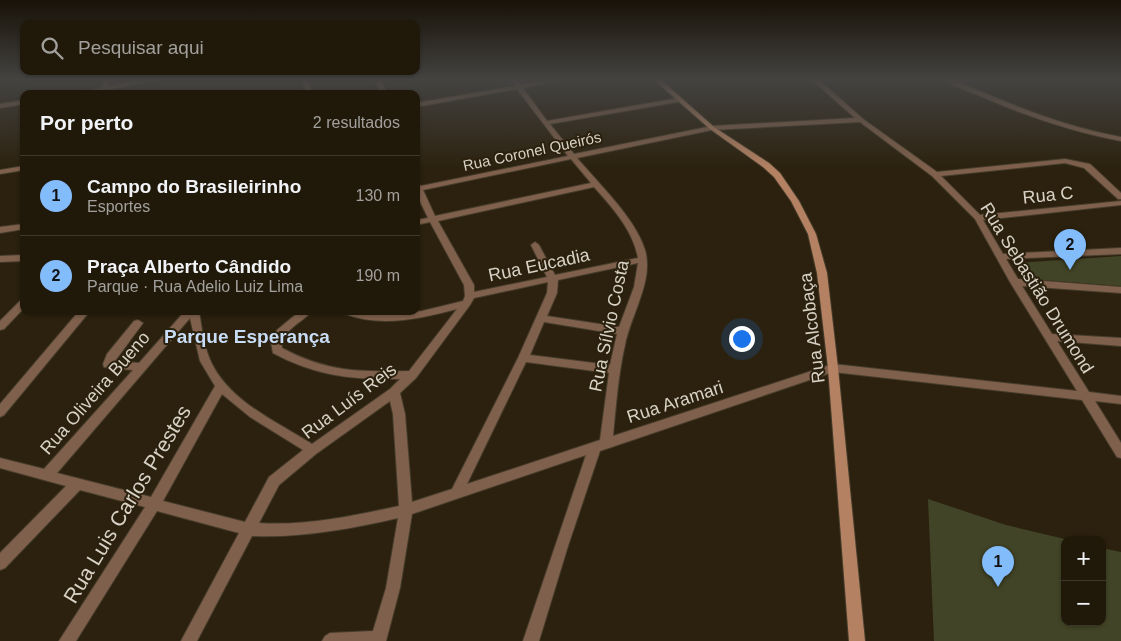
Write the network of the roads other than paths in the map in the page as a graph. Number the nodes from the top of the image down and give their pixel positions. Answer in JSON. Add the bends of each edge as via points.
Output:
{"nodes":[{"id":1,"x":535,"y":109,"type":"edge"},
{"id":2,"x":627,"y":109,"type":"edge"},
{"id":3,"x":689,"y":109,"type":"edge"},
{"id":4,"x":848,"y":109,"type":"edge"},
{"id":5,"x":1020,"y":109,"type":"edge"},
{"id":6,"x":861,"y":120,"type":"junction"},
{"id":7,"x":546,"y":123,"type":"junction"},
{"id":8,"x":712,"y":128,"type":"junction"},
{"id":9,"x":1121,"y":139,"type":"edge"},
{"id":10,"x":571,"y":156,"type":"junction"},
{"id":11,"x":20,"y":169,"type":"edge"},
{"id":12,"x":0,"y":172,"type":"edge"},
{"id":13,"x":934,"y":174,"type":"junction"},
{"id":14,"x":596,"y":184,"type":"junction"},
{"id":15,"x":420,"y":186,"type":"edge"},
{"id":16,"x":420,"y":193,"type":"edge"},
{"id":17,"x":1121,"y":197,"type":"edge"},
{"id":18,"x":1121,"y":204,"type":"edge"},
{"id":19,"x":978,"y":218,"type":"junction"},
{"id":20,"x":433,"y":220,"type":"junction"},
{"id":21,"x":420,"y":222,"type":"edge"},
{"id":22,"x":20,"y":227,"type":"edge"},
{"id":23,"x":0,"y":230,"type":"edge"},
{"id":24,"x":535,"y":245,"type":"dead end"},
{"id":25,"x":1121,"y":251,"type":"edge"},
{"id":26,"x":1001,"y":257,"type":"junction"},
{"id":27,"x":20,"y":258,"type":"edge"},
{"id":28,"x":0,"y":259,"type":"edge"},
{"id":29,"x":644,"y":259,"type":"junction"},
{"id":30,"x":553,"y":279,"type":"junction"},
{"id":31,"x":1015,"y":282,"type":"junction"},
{"id":32,"x":1121,"y":290,"type":"edge"},
{"id":33,"x":468,"y":299,"type":"junction"},
{"id":34,"x":20,"y":306,"type":"edge"},
{"id":35,"x":420,"y":314,"type":"edge"},
{"id":36,"x":82,"y":315,"type":"edge"},
{"id":37,"x":188,"y":315,"type":"edge"},
{"id":38,"x":193,"y":315,"type":"edge"},
{"id":39,"x":302,"y":315,"type":"edge"},
{"id":40,"x":353,"y":315,"type":"edge"},
{"id":41,"x":413,"y":315,"type":"edge"},
{"id":42,"x":541,"y":318,"type":"junction"},
{"id":43,"x":138,"y":323,"type":"dead end"},
{"id":44,"x":0,"y":327,"type":"edge"},
{"id":45,"x":623,"y":330,"type":"junction"},
{"id":46,"x":1050,"y":337,"type":"junction"},
{"id":47,"x":1121,"y":342,"type":"edge"},
{"id":48,"x":523,"y":358,"type":"junction"},
{"id":49,"x":142,"y":367,"type":"junction"},
{"id":50,"x":833,"y":368,"type":"junction"},
{"id":51,"x":615,"y":370,"type":"junction"},
{"id":52,"x":412,"y":375,"type":"junction"},
{"id":53,"x":221,"y":386,"type":"junction"},
{"id":54,"x":394,"y":392,"type":"junction"},
{"id":55,"x":1086,"y":397,"type":"junction"},
{"id":56,"x":1121,"y":400,"type":"edge"},
{"id":57,"x":0,"y":412,"type":"edge"},
{"id":58,"x":601,"y":445,"type":"junction"},
{"id":59,"x":312,"y":450,"type":"junction"},
{"id":60,"x":1121,"y":453,"type":"edge"},
{"id":61,"x":0,"y":463,"type":"edge"},
{"id":62,"x":46,"y":476,"type":"junction"},
{"id":63,"x":77,"y":484,"type":"junction"},
{"id":64,"x":456,"y":494,"type":"junction"},
{"id":65,"x":155,"y":503,"type":"junction"},
{"id":66,"x":406,"y":510,"type":"junction"},
{"id":67,"x":248,"y":529,"type":"junction"},
{"id":68,"x":0,"y":563,"type":"edge"},
{"id":69,"x":379,"y":640,"type":"edge"},
{"id":70,"x":67,"y":641,"type":"edge"},
{"id":71,"x":189,"y":641,"type":"edge"},
{"id":72,"x":330,"y":641,"type":"edge"},
{"id":73,"x":531,"y":641,"type":"edge"},
{"id":74,"x":857,"y":641,"type":"edge"}],
"edges":[{"from":1,"to":7,"type":"street","name":"Rua Sílvio Costa"},
{"from":2,"to":7,"type":"street"},
{"from":3,"to":8,"type":"main road","name":"Rua Alcobaça"},
{"from":4,"to":6,"type":"street","name":"Rua Sebastião Drumond"},
{"from":5,"to":9,"type":"street","via":[[1095,136]]},
{"from":6,"to":8,"type":"street","name":"Rua Coronel Queirós"},
{"from":6,"to":13,"type":"street","name":"Rua Sebastião Drumond"},
{"from":7,"to":10,"type":"street","name":"Rua Sílvio Costa"},
{"from":8,"to":10,"type":"street","name":"Rua Coronel Queirós"},
{"from":8,"to":50,"type":"main road","name":"Rua Alcobaça","via":[[777,175],[805,220],[819,256]]},
{"from":10,"to":14,"type":"street","name":"Rua Sílvio Costa"},
{"from":10,"to":15,"type":"street","name":"Rua Coronel Queirós"},
{"from":11,"to":12,"type":"street"},
{"from":13,"to":17,"type":"street","via":[[1070,162],[1090,168]]},
{"from":13,"to":19,"type":"street","name":"Rua Sebastião Drumond"},
{"from":14,"to":20,"type":"street"},
{"from":14,"to":29,"type":"street","name":"Rua Sílvio Costa","via":[[631,230]]},
{"from":16,"to":20,"type":"street"},
{"from":18,"to":19,"type":"street","name":"Rua C"},
{"from":19,"to":26,"type":"street","name":"Rua Sebastião Drumond"},
{"from":20,"to":21,"type":"street"},
{"from":20,"to":33,"type":"street","via":[[469,285]]},
{"from":22,"to":23,"type":"street"},
{"from":24,"to":30,"type":"street"},
{"from":25,"to":26,"type":"street"},
{"from":26,"to":31,"type":"street","name":"Rua Sebastião Drumond"},
{"from":27,"to":28,"type":"street"},
{"from":29,"to":30,"type":"street","name":"Rua Eucadia"},
{"from":29,"to":45,"type":"street","name":"Rua Sílvio Costa","via":[[642,277]]},
{"from":30,"to":33,"type":"street","name":"Rua Eucadia"},
{"from":30,"to":42,"type":"street","via":[[552,293]]},
{"from":31,"to":32,"type":"street"},
{"from":31,"to":46,"type":"street","name":"Rua Sebastião Drumond"},
{"from":33,"to":35,"type":"street","name":"Rua Eucadia"},
{"from":33,"to":52,"type":"street","name":"Rua Luís Reis"},
{"from":34,"to":44,"type":"street"},
{"from":36,"to":57,"type":"street"},
{"from":37,"to":49,"type":"street","name":"Rua Oliveira Bueno"},
{"from":38,"to":53,"type":"street","name":"Rua Oliveira Bueno","via":[[208,366]]},
{"from":39,"to":52,"type":"street","via":[[281,333],[276,343],[277,350],[318,370],[340,374]]},
{"from":40,"to":41,"type":"street","name":"Rua Eucadia","via":[[372,318]]},
{"from":42,"to":45,"type":"street"},
{"from":42,"to":48,"type":"street"},
{"from":43,"to":49,"type":"street","via":[[108,364]]},
{"from":45,"to":51,"type":"street","name":"Rua Sílvio Costa"},
{"from":46,"to":47,"type":"street"},
{"from":46,"to":55,"type":"street","name":"Rua Sebastião Drumond"},
{"from":48,"to":51,"type":"street"},
{"from":48,"to":64,"type":"street"},
{"from":49,"to":62,"type":"street","name":"Rua Oliveira Bueno"},
{"from":50,"to":55,"type":"street","name":"Rua Aramari"},
{"from":50,"to":58,"type":"street","name":"Rua Aramari"},
{"from":50,"to":74,"type":"main road","name":"Rua Alcobaça"},
{"from":51,"to":58,"type":"street","name":"Rua Sílvio Costa"},
{"from":52,"to":54,"type":"street","name":"Rua Luís Reis"},
{"from":53,"to":59,"type":"street","name":"Rua Oliveira Bueno","via":[[238,402]]},
{"from":53,"to":65,"type":"street","name":"Rua Luis Carlos Prestes"},
{"from":54,"to":59,"type":"street","name":"Rua Luís Reis"},
{"from":54,"to":66,"type":"street","via":[[399,414]]},
{"from":55,"to":56,"type":"street","name":"Rua Aramari"},
{"from":55,"to":60,"type":"street","name":"Rua Sebastião Drumond"},
{"from":58,"to":64,"type":"street","name":"Rua Aramari"},
{"from":58,"to":73,"type":"street","name":"Rua Sílvio Costa","via":[[561,546]]},
{"from":59,"to":67,"type":"street","name":"Rua Luís Reis","via":[[274,481]]},
{"from":61,"to":62,"type":"street","name":"Rua Aramari"},
{"from":62,"to":63,"type":"street","name":"Rua Aramari"},
{"from":63,"to":65,"type":"street","name":"Rua Aramari"},
{"from":63,"to":68,"type":"street"},
{"from":64,"to":66,"type":"street","name":"Rua Aramari"},
{"from":65,"to":67,"type":"street","name":"Rua Aramari"},
{"from":65,"to":70,"type":"street","name":"Rua Luis Carlos Prestes"},
{"from":66,"to":67,"type":"street","name":"Rua Aramari","via":[[337,526],[276,531]]},
{"from":66,"to":69,"type":"street","via":[[393,588]]},
{"from":67,"to":71,"type":"street","name":"Rua Luís Reis"},
{"from":69,"to":72,"type":"street"}]}
